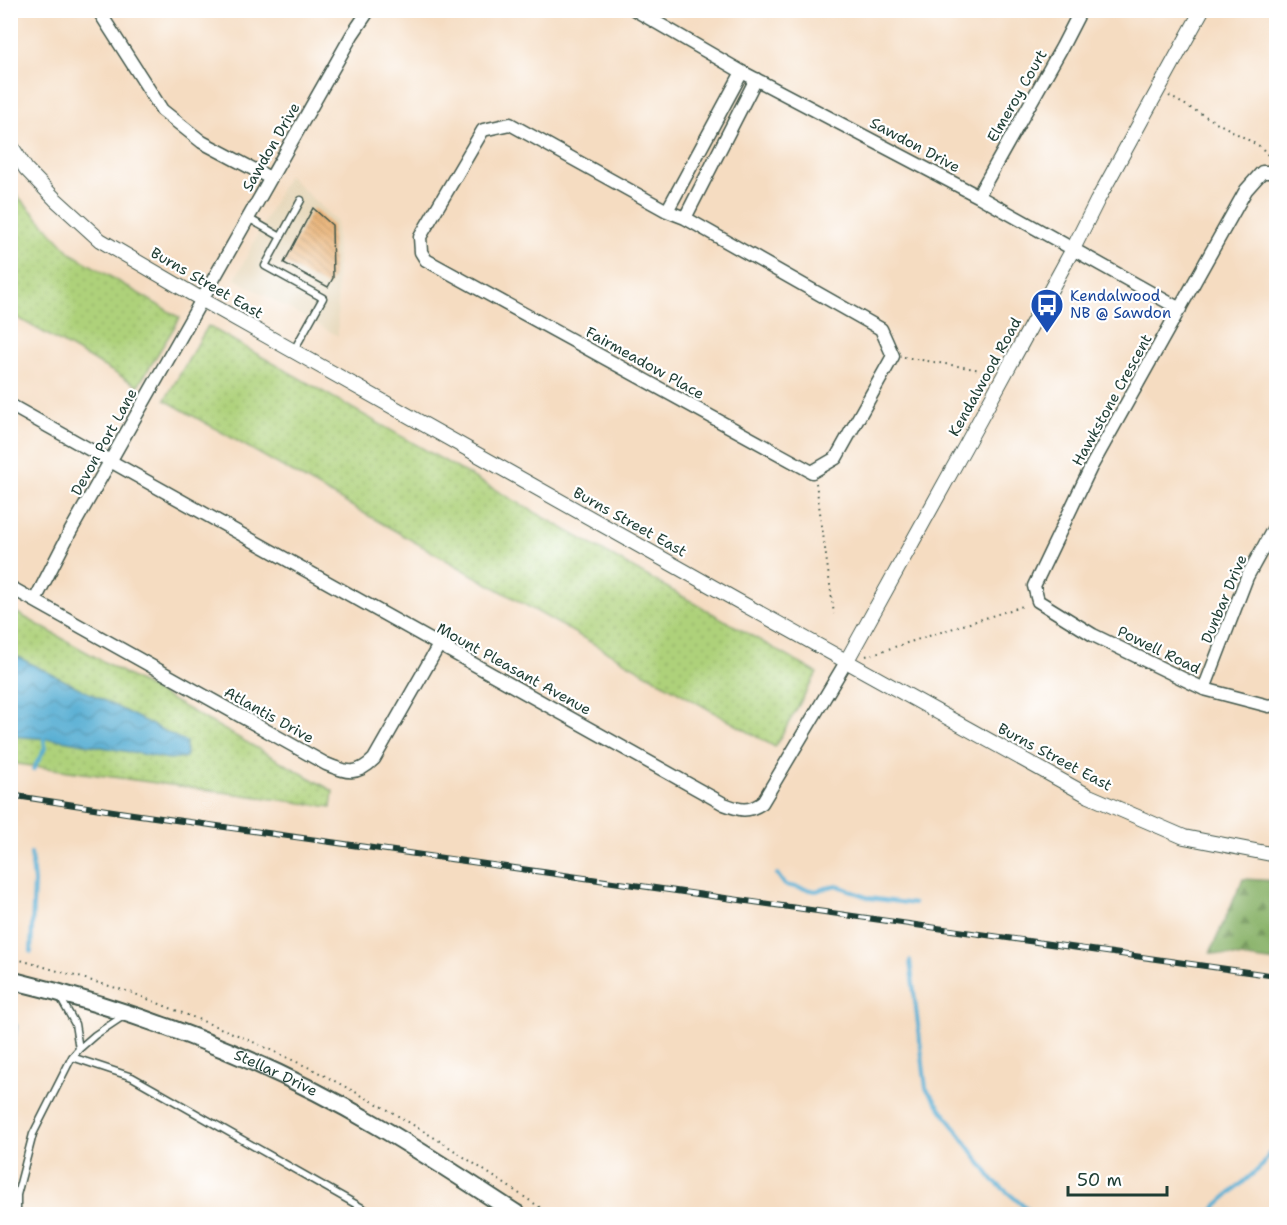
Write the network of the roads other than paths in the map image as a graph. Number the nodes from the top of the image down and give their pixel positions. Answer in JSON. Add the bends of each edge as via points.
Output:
{"nodes":[{"id":1,"x":98,"y":10,"type":"edge"},
{"id":2,"x":369,"y":10,"type":"edge"},
{"id":3,"x":635,"y":10,"type":"edge"},
{"id":4,"x":1081,"y":10,"type":"edge"},
{"id":5,"x":1202,"y":10,"type":"edge"},
{"id":6,"x":742,"y":72,"type":"junction"},
{"id":7,"x":756,"y":79,"type":"junction"},
{"id":8,"x":10,"y":144,"type":"edge"},
{"id":9,"x":1276,"y":172,"type":"edge"},
{"id":10,"x":270,"y":178,"type":"junction"},
{"id":11,"x":978,"y":196,"type":"junction"},
{"id":12,"x":301,"y":200,"type":"dead end"},
{"id":13,"x":667,"y":211,"type":"junction"},
{"id":14,"x":247,"y":218,"type":"junction"},
{"id":15,"x":685,"y":218,"type":"junction"},
{"id":16,"x":281,"y":237,"type":"junction"},
{"id":17,"x":1073,"y":249,"type":"junction"},
{"id":18,"x":201,"y":299,"type":"junction"},
{"id":19,"x":1180,"y":309,"type":"junction"},
{"id":20,"x":293,"y":351,"type":"junction"},
{"id":21,"x":10,"y":405,"type":"edge"},
{"id":22,"x":110,"y":460,"type":"junction"},
{"id":23,"x":1276,"y":524,"type":"edge"},
{"id":24,"x":10,"y":586,"type":"edge"},
{"id":25,"x":35,"y":600,"type":"junction"},
{"id":26,"x":1038,"y":601,"type":"joint"},
{"id":27,"x":439,"y":645,"type":"junction"},
{"id":28,"x":846,"y":662,"type":"junction"},
{"id":29,"x":1204,"y":688,"type":"junction"},
{"id":30,"x":1276,"y":704,"type":"edge"},
{"id":31,"x":1276,"y":855,"type":"edge"},
{"id":32,"x":10,"y":980,"type":"edge"},
{"id":33,"x":57,"y":992,"type":"junction"},
{"id":34,"x":128,"y":1013,"type":"junction"},
{"id":35,"x":79,"y":1049,"type":"junction"},
{"id":36,"x":72,"y":1058,"type":"junction"},
{"id":37,"x":17,"y":1215,"type":"edge"},
{"id":38,"x":373,"y":1215,"type":"edge"},
{"id":39,"x":517,"y":1215,"type":"edge"}],
"edges":[{"from":1,"to":10,"type":"street","via":[[162,110],[202,142]]},
{"from":2,"to":10,"type":"street","name":"Sawdon Drive"},
{"from":3,"to":6,"type":"street","name":"Sawdon Drive"},
{"from":4,"to":11,"type":"street","name":"Elmeroy Court"},
{"from":5,"to":17,"type":"street","name":"Kendalwood Road"},
{"from":6,"to":7,"type":"street","name":"Sawdon Drive"},
{"from":6,"to":13,"type":"street"},
{"from":7,"to":11,"type":"street","name":"Sawdon Drive"},
{"from":7,"to":15,"type":"street"},
{"from":8,"to":18,"type":"street","name":"Burns Street East","via":[[26,170],[100,240]]},
{"from":9,"to":19,"type":"street","name":"Hawkstone Crescent","via":[[1262,172],[1246,190]]},
{"from":10,"to":14,"type":"street","name":"Sawdon Drive"},
{"from":11,"to":17,"type":"street","name":"Sawdon Drive"},
{"from":12,"to":16,"type":"lane"},
{"from":13,"to":15,"type":"street","name":"Fairmeadow Place"},
{"from":13,"to":15,"type":"street","name":"Fairmeadow Place","via":[[510,124],[483,130],[420,237],[421,252],[426,260],[812,472],[836,458],[893,356],[881,329]]},
{"from":14,"to":16,"type":"lane"},
{"from":14,"to":18,"type":"street","name":"Sawdon Drive"},
{"from":16,"to":20,"type":"lane","via":[[265,266],[323,298]]},
{"from":17,"to":19,"type":"street","name":"Sawdon Drive"},
{"from":17,"to":28,"type":"street","name":"Kendalwood Road"},
{"from":18,"to":20,"type":"street","name":"Burns Street East"},
{"from":18,"to":22,"type":"street","name":"Devon Port Lane"},
{"from":19,"to":26,"type":"street","name":"Hawkstone Crescent","via":[[1081,489],[1034,586]]},
{"from":20,"to":28,"type":"street","name":"Burns Street East"},
{"from":21,"to":22,"type":"street","name":"Mount Pleasant Avenue"},
{"from":22,"to":25,"type":"street","name":"Devon Port Lane"},
{"from":22,"to":27,"type":"street","name":"Mount Pleasant Avenue"},
{"from":23,"to":29,"type":"street","name":"Dunbar Drive","via":[[1247,577]]},
{"from":24,"to":25,"type":"street"},
{"from":25,"to":27,"type":"street","name":"Atlantis Drive","via":[[327,764],[349,772],[366,767],[374,759]]},
{"from":26,"to":29,"type":"street","name":"Powell Road","via":[[1093,635]]},
{"from":27,"to":28,"type":"street","name":"Mount Pleasant Avenue","via":[[724,804],[745,810],[756,807],[767,796]]},
{"from":28,"to":31,"type":"street","name":"Burns Street East","via":[[1089,796],[1184,837]]},
{"from":29,"to":30,"type":"street","name":"Powell Road","via":[[1269,706]]},
{"from":32,"to":33,"type":"main road","name":"Stellar Drive"},
{"from":33,"to":34,"type":"main road","name":"Stellar Drive"},
{"from":33,"to":35,"type":"lane","via":[[75,1024]]},
{"from":34,"to":35,"type":"lane"},
{"from":34,"to":39,"type":"main road","name":"Stellar Drive","via":[[204,1041],[335,1103]]},
{"from":35,"to":36,"type":"lane"},
{"from":36,"to":37,"type":"lane","via":[[33,1134],[17,1195]]},
{"from":36,"to":38,"type":"lane","via":[[132,1077]]}]}
